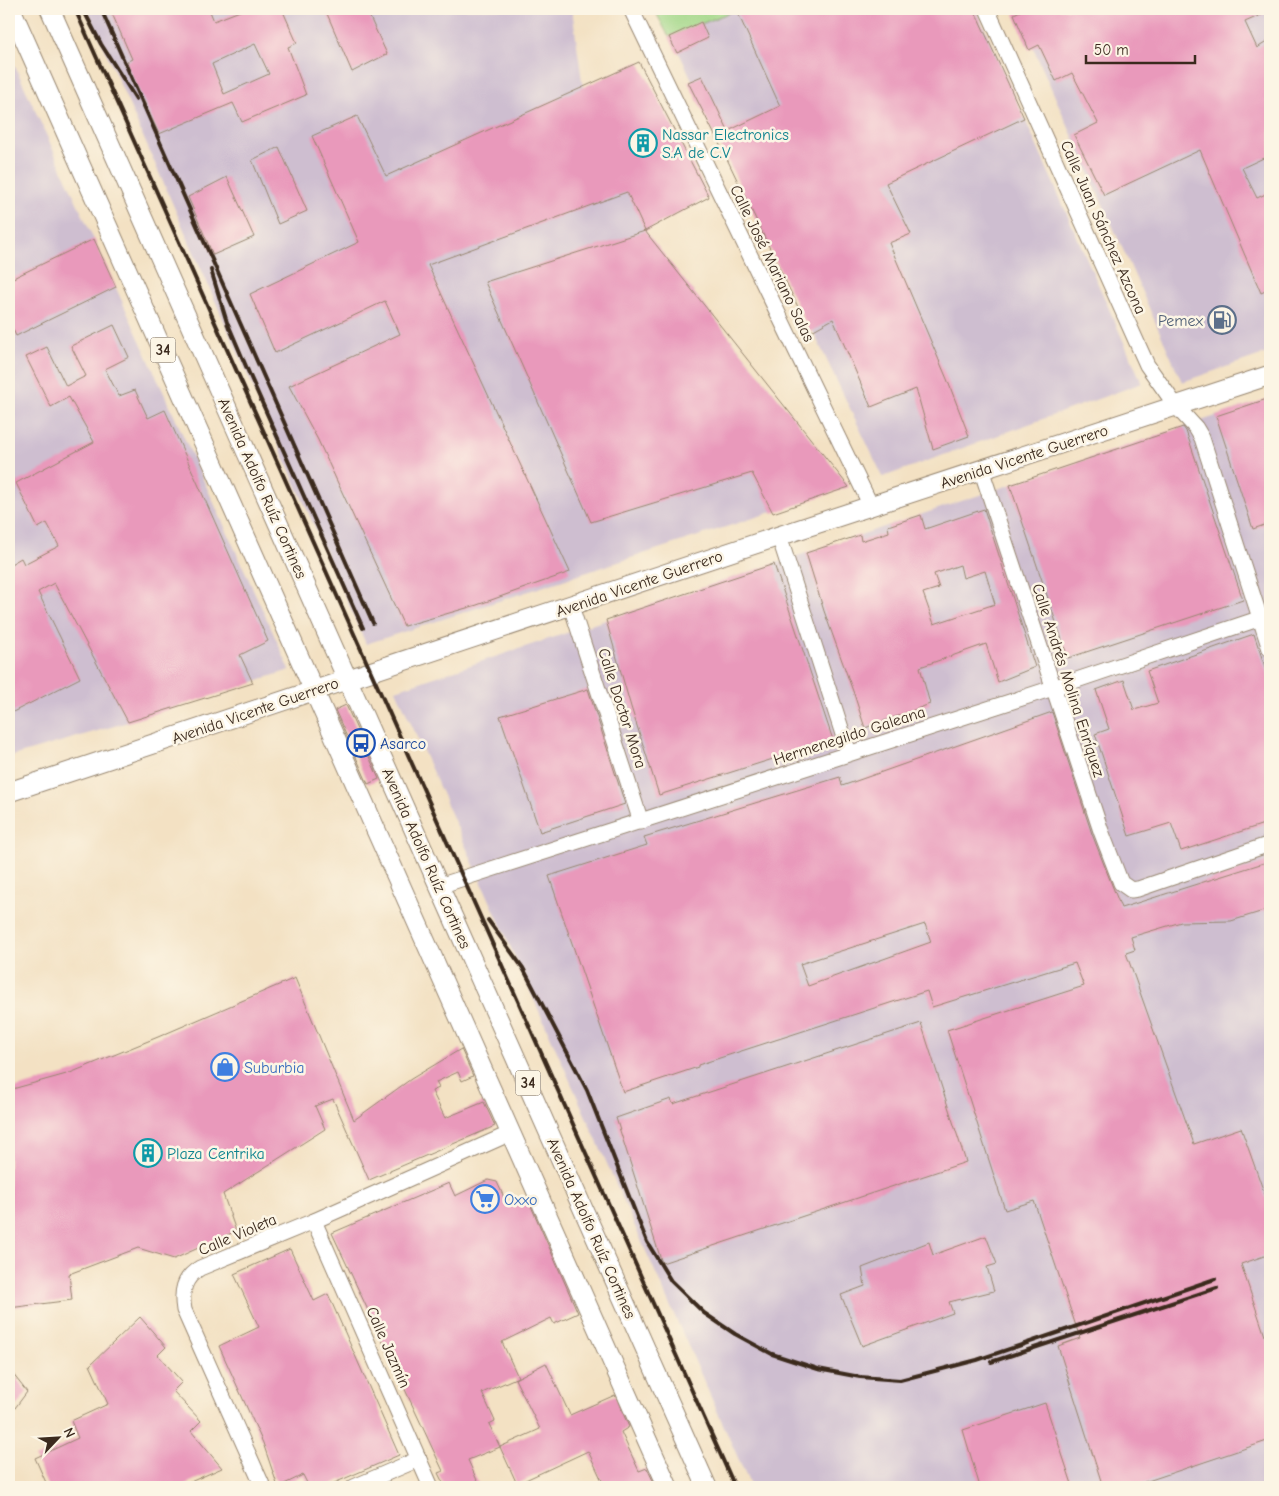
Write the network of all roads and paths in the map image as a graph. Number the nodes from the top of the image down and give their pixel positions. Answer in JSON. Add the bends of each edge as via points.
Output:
{"nodes":[{"id":1,"x":11,"y":9,"type":"edge"},
{"id":2,"x":50,"y":9,"type":"edge"},
{"id":3,"x":631,"y":9,"type":"edge"},
{"id":4,"x":987,"y":9,"type":"edge"},
{"id":5,"x":1270,"y":375,"type":"edge"},
{"id":6,"x":1176,"y":406,"type":"junction"},
{"id":7,"x":981,"y":469,"type":"junction"},
{"id":8,"x":871,"y":506,"type":"junction"},
{"id":9,"x":779,"y":536,"type":"junction"},
{"id":10,"x":571,"y":606,"type":"junction"},
{"id":11,"x":1265,"y":617,"type":"edge"},
{"id":12,"x":1270,"y":648,"type":"edge"},
{"id":13,"x":348,"y":679,"type":"junction"},
{"id":14,"x":1053,"y":688,"type":"junction"},
{"id":15,"x":315,"y":691,"type":"junction"},
{"id":16,"x":848,"y":753,"type":"junction"},
{"id":17,"x":9,"y":792,"type":"edge"},
{"id":18,"x":641,"y":822,"type":"junction"},
{"id":19,"x":1270,"y":844,"type":"edge"},
{"id":20,"x":439,"y":886,"type":"junction"},
{"id":21,"x":511,"y":1133,"type":"junction"},
{"id":22,"x":314,"y":1221,"type":"junction"},
{"id":23,"x":419,"y":1459,"type":"junction"},
{"id":24,"x":263,"y":1487,"type":"edge"},
{"id":25,"x":354,"y":1487,"type":"edge"},
{"id":26,"x":431,"y":1487,"type":"edge"},
{"id":27,"x":668,"y":1487,"type":"edge"},
{"id":28,"x":707,"y":1487,"type":"edge"}],
"edges":[{"from":1,"to":15,"type":"main road","number":"34"},
{"from":2,"to":13,"type":"main road","name":"Avenida Adolfo Ruíz Cortines","number":"34"},
{"from":3,"to":8,"type":"street","name":"Calle José Mariano Salas"},
{"from":4,"to":6,"type":"street","name":"Calle Juan Sánchez Azcona","via":[[1147,365]]},
{"from":5,"to":6,"type":"main road","name":"Avenida Vicente Guerrero"},
{"from":6,"to":7,"type":"main road","name":"Avenida Vicente Guerrero"},
{"from":6,"to":11,"type":"street","name":"Calle Juan Sánchez Azcona","via":[[1202,438]]},
{"from":7,"to":8,"type":"main road","name":"Avenida Vicente Guerrero"},
{"from":7,"to":14,"type":"street","name":"Calle Andrés Molina Enríquez"},
{"from":8,"to":9,"type":"main road","name":"Avenida Vicente Guerrero"},
{"from":9,"to":10,"type":"main road","name":"Avenida Vicente Guerrero"},
{"from":9,"to":16,"type":"street"},
{"from":10,"to":13,"type":"main road","name":"Avenida Vicente Guerrero"},
{"from":10,"to":18,"type":"street","name":"Calle Doctor Mora"},
{"from":11,"to":12,"type":"street","name":"Calle Juan Sánchez Azcona"},
{"from":11,"to":14,"type":"street","name":"Hermenegildo Galeana"},
{"from":13,"to":15,"type":"main road","name":"Avenida Vicente Guerrero"},
{"from":13,"to":20,"type":"main road","name":"Avenida Adolfo Ruíz Cortines","number":"34"},
{"from":14,"to":16,"type":"street","name":"Hermenegildo Galeana"},
{"from":14,"to":19,"type":"street","name":"Calle Andrés Molina Enríquez","via":[[1121,883],[1131,890],[1138,889]]},
{"from":15,"to":17,"type":"main road","name":"Avenida Vicente Guerrero"},
{"from":15,"to":21,"type":"main road","number":"34"},
{"from":16,"to":18,"type":"street","name":"Hermenegildo Galeana"},
{"from":18,"to":20,"type":"street","name":"Hermenegildo Galeana"},
{"from":20,"to":28,"type":"main road","name":"Avenida Adolfo Ruíz Cortines","number":"34"},
{"from":21,"to":22,"type":"street","name":"Calle Violeta"},
{"from":21,"to":27,"type":"main road","number":"34"},
{"from":22,"to":23,"type":"street","name":"Calle Jazmín"},
{"from":22,"to":24,"type":"street","name":"Calle Violeta","via":[[200,1268],[187,1279],[183,1288],[184,1310]]},
{"from":23,"to":25,"type":"street"},
{"from":23,"to":26,"type":"street","name":"Calle Jazmín"}]}
